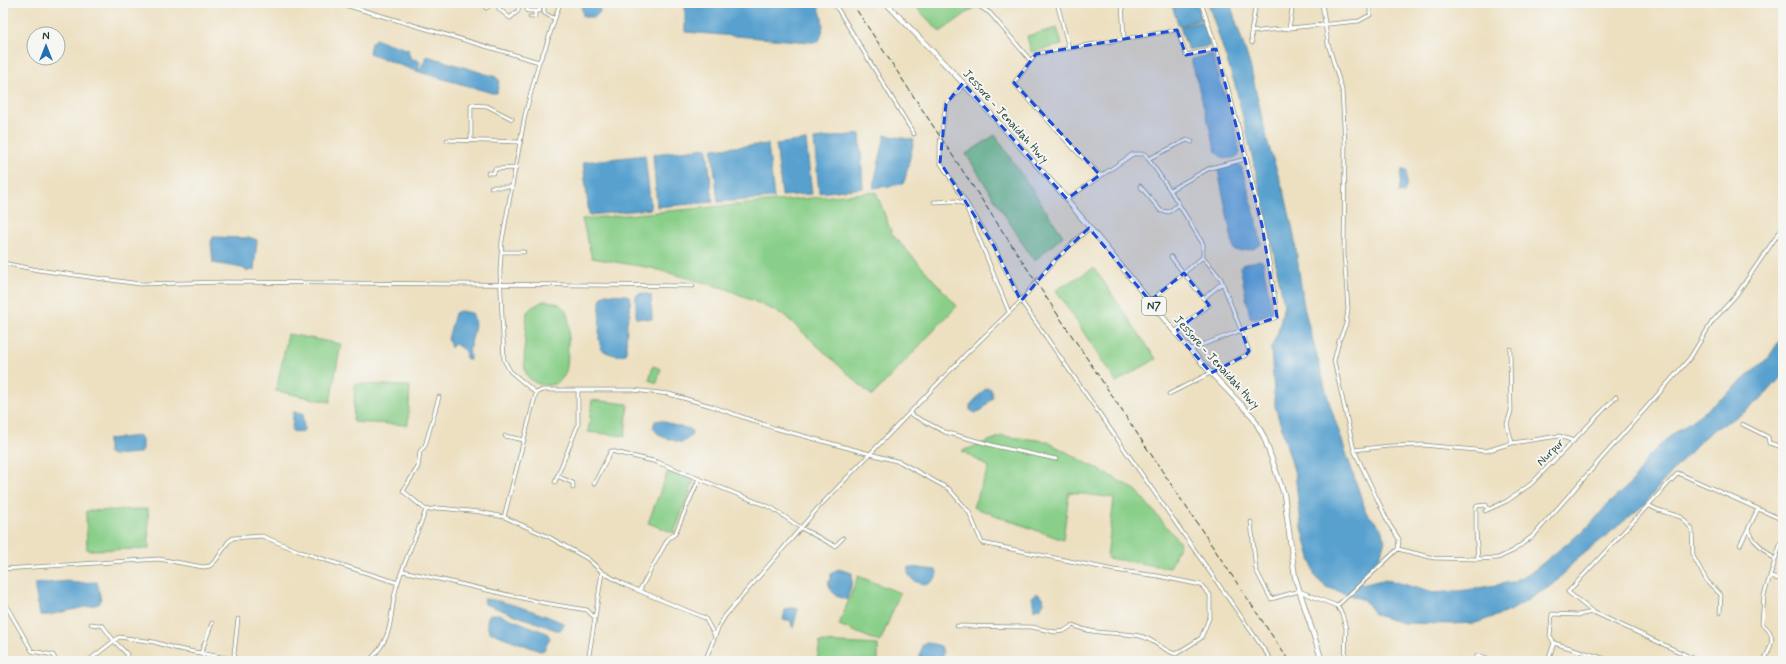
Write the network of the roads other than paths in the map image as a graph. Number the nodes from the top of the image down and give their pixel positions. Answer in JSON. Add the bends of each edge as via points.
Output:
{"nodes":[{"id":1,"x":338,"y":3,"type":"edge"},
{"id":2,"x":493,"y":3,"type":"edge"},
{"id":3,"x":499,"y":3,"type":"edge"},
{"id":4,"x":519,"y":3,"type":"edge"},
{"id":5,"x":526,"y":3,"type":"edge"},
{"id":6,"x":538,"y":3,"type":"edge"},
{"id":7,"x":544,"y":3,"type":"edge"},
{"id":8,"x":560,"y":3,"type":"edge"},
{"id":9,"x":834,"y":3,"type":"edge"},
{"id":10,"x":886,"y":3,"type":"edge"},
{"id":11,"x":974,"y":3,"type":"edge"},
{"id":12,"x":1057,"y":3,"type":"edge"},
{"id":13,"x":1122,"y":3,"type":"edge"},
{"id":14,"x":1201,"y":3,"type":"edge"},
{"id":15,"x":1256,"y":3,"type":"edge"},
{"id":16,"x":1293,"y":3,"type":"edge"},
{"id":17,"x":1322,"y":3,"type":"edge"},
{"id":18,"x":1370,"y":3,"type":"edge"},
{"id":19,"x":486,"y":8,"type":"dead end"},
{"id":20,"x":518,"y":11,"type":"junction"},
{"id":21,"x":527,"y":11,"type":"junction"},
{"id":22,"x":535,"y":12,"type":"junction"},
{"id":23,"x":530,"y":17,"type":"dead end"},
{"id":24,"x":555,"y":19,"type":"junction"},
{"id":25,"x":1325,"y":24,"type":"junction"},
{"id":26,"x":1289,"y":29,"type":"junction"},
{"id":27,"x":1251,"y":32,"type":"junction"},
{"id":28,"x":1124,"y":39,"type":"junction"},
{"id":29,"x":1252,"y":43,"type":"dead end"},
{"id":30,"x":1069,"y":48,"type":"junction"},
{"id":31,"x":1216,"y":49,"type":"junction"},
{"id":32,"x":1031,"y":61,"type":"junction"},
{"id":33,"x":539,"y":62,"type":"junction"},
{"id":34,"x":963,"y":83,"type":"junction"},
{"id":35,"x":512,"y":119,"type":"dead end"},
{"id":36,"x":914,"y":134,"type":"dead end"},
{"id":37,"x":447,"y":140,"type":"dead end"},
{"id":38,"x":471,"y":140,"type":"junction"},
{"id":39,"x":521,"y":142,"type":"junction"},
{"id":40,"x":1192,"y":142,"type":"dead end"},
{"id":41,"x":1246,"y":159,"type":"junction"},
{"id":42,"x":1148,"y":160,"type":"junction"},
{"id":43,"x":516,"y":168,"type":"junction"},
{"id":44,"x":488,"y":173,"type":"dead end"},
{"id":45,"x":1100,"y":175,"type":"junction"},
{"id":46,"x":1140,"y":186,"type":"dead end"},
{"id":47,"x":491,"y":187,"type":"dead end"},
{"id":48,"x":512,"y":187,"type":"junction"},
{"id":49,"x":1170,"y":190,"type":"junction"},
{"id":50,"x":1066,"y":199,"type":"junction"},
{"id":51,"x":934,"y":202,"type":"dead end"},
{"id":52,"x":1179,"y":204,"type":"junction"},
{"id":53,"x":1783,"y":227,"type":"edge"},
{"id":54,"x":1089,"y":228,"type":"junction"},
{"id":55,"x":502,"y":252,"type":"junction"},
{"id":56,"x":524,"y":252,"type":"dead end"},
{"id":57,"x":1203,"y":257,"type":"junction"},
{"id":58,"x":1171,"y":258,"type":"dead end"},
{"id":59,"x":3,"y":263,"type":"edge"},
{"id":60,"x":1184,"y":273,"type":"junction"},
{"id":61,"x":1222,"y":283,"type":"junction"},
{"id":62,"x":501,"y":284,"type":"junction"},
{"id":63,"x":694,"y":286,"type":"dead end"},
{"id":64,"x":1204,"y":298,"type":"junction"},
{"id":65,"x":1021,"y":301,"type":"junction"},
{"id":66,"x":1150,"y":301,"type":"junction"},
{"id":67,"x":1009,"y":312,"type":"junction"},
{"id":68,"x":1241,"y":330,"type":"junction"},
{"id":69,"x":1176,"y":332,"type":"junction"},
{"id":70,"x":1191,"y":349,"type":"junction"},
{"id":71,"x":1510,"y":349,"type":"dead end"},
{"id":72,"x":1211,"y":373,"type":"junction"},
{"id":73,"x":578,"y":390,"type":"junction"},
{"id":74,"x":536,"y":393,"type":"junction"},
{"id":75,"x":1169,"y":394,"type":"dead end"},
{"id":76,"x":1616,"y":397,"type":"dead end"},
{"id":77,"x":439,"y":398,"type":"dead end"},
{"id":78,"x":910,"y":414,"type":"junction"},
{"id":79,"x":1742,"y":424,"type":"dead end"},
{"id":80,"x":506,"y":436,"type":"dead end"},
{"id":81,"x":524,"y":440,"type":"junction"},
{"id":82,"x":1574,"y":441,"type":"junction"},
{"id":83,"x":1512,"y":443,"type":"junction"},
{"id":84,"x":1783,"y":448,"type":"edge"},
{"id":85,"x":1354,"y":450,"type":"junction"},
{"id":86,"x":869,"y":455,"type":"junction"},
{"id":87,"x":1056,"y":459,"type":"dead end"},
{"id":88,"x":557,"y":476,"type":"junction"},
{"id":89,"x":699,"y":479,"type":"junction"},
{"id":90,"x":555,"y":482,"type":"dead end"},
{"id":91,"x":594,"y":484,"type":"dead end"},
{"id":92,"x":573,"y":488,"type":"dead end"},
{"id":93,"x":1648,"y":505,"type":"junction"},
{"id":94,"x":1758,"y":509,"type":"junction"},
{"id":95,"x":426,"y":510,"type":"junction"},
{"id":96,"x":504,"y":517,"type":"junction"},
{"id":97,"x":1783,"y":520,"type":"edge"},
{"id":98,"x":1251,"y":522,"type":"dead end"},
{"id":99,"x":801,"y":528,"type":"junction"},
{"id":100,"x":1748,"y":529,"type":"junction"},
{"id":101,"x":1783,"y":536,"type":"edge"},
{"id":102,"x":843,"y":538,"type":"dead end"},
{"id":103,"x":1740,"y":544,"type":"dead end"},
{"id":104,"x":1398,"y":549,"type":"junction"},
{"id":105,"x":1478,"y":559,"type":"junction"},
{"id":106,"x":1775,"y":560,"type":"junction"},
{"id":107,"x":3,"y":569,"type":"edge"},
{"id":108,"x":403,"y":571,"type":"junction"},
{"id":109,"x":602,"y":572,"type":"junction"},
{"id":110,"x":3,"y":576,"type":"edge"},
{"id":111,"x":1770,"y":577,"type":"junction"},
{"id":112,"x":1783,"y":580,"type":"edge"},
{"id":113,"x":398,"y":583,"type":"junction"},
{"id":114,"x":639,"y":591,"type":"junction"},
{"id":115,"x":1299,"y":591,"type":"junction"},
{"id":116,"x":1337,"y":606,"type":"junction"},
{"id":117,"x":1593,"y":612,"type":"junction"},
{"id":118,"x":1720,"y":613,"type":"dead end"},
{"id":119,"x":595,"y":618,"type":"junction"},
{"id":120,"x":238,"y":619,"type":"dead end"},
{"id":121,"x":212,"y":623,"type":"dead end"},
{"id":122,"x":91,"y":624,"type":"dead end"},
{"id":123,"x":957,"y":626,"type":"dead end"},
{"id":124,"x":714,"y":636,"type":"junction"},
{"id":125,"x":114,"y":641,"type":"junction"},
{"id":126,"x":1554,"y":643,"type":"junction"},
{"id":127,"x":201,"y":653,"type":"junction"},
{"id":128,"x":1684,"y":654,"type":"junction"},
{"id":129,"x":235,"y":660,"type":"edge"},
{"id":130,"x":56,"y":661,"type":"edge"},
{"id":131,"x":88,"y":661,"type":"edge"},
{"id":132,"x":126,"y":661,"type":"edge"},
{"id":133,"x":242,"y":661,"type":"edge"},
{"id":134,"x":369,"y":661,"type":"edge"},
{"id":135,"x":588,"y":661,"type":"edge"},
{"id":136,"x":705,"y":661,"type":"edge"},
{"id":137,"x":1272,"y":661,"type":"edge"},
{"id":138,"x":1322,"y":661,"type":"edge"},
{"id":139,"x":1345,"y":661,"type":"edge"},
{"id":140,"x":1476,"y":661,"type":"edge"},
{"id":141,"x":1493,"y":661,"type":"edge"},
{"id":142,"x":1548,"y":661,"type":"edge"},
{"id":143,"x":1612,"y":661,"type":"edge"},
{"id":144,"x":1681,"y":661,"type":"edge"},
{"id":145,"x":1699,"y":661,"type":"edge"},
{"id":146,"x":1764,"y":661,"type":"edge"}],
"edges":[{"from":1,"to":33,"type":"street"},
{"from":2,"to":19,"type":"street"},
{"from":3,"to":20,"type":"street","via":[[499,9],[510,18]]},
{"from":4,"to":20,"type":"street"},
{"from":5,"to":21,"type":"street"},
{"from":6,"to":22,"type":"street","via":[[540,11]]},
{"from":7,"to":24,"type":"street","via":[[544,13]]},
{"from":8,"to":24,"type":"street"},
{"from":9,"to":36,"type":"street"},
{"from":10,"to":34,"type":"highway","name":"Jessore - Jenaidah Hwy","number":"N7"},
{"from":11,"to":32,"type":"street","via":[[990,13]]},
{"from":12,"to":30,"type":"street"},
{"from":13,"to":28,"type":"street"},
{"from":14,"to":31,"type":"street"},
{"from":15,"to":27,"type":"street"},
{"from":16,"to":26,"type":"street"},
{"from":17,"to":25,"type":"street"},
{"from":18,"to":25,"type":"street","via":[[1370,15],[1359,21]]},
{"from":20,"to":21,"type":"street"},
{"from":21,"to":22,"type":"street"},
{"from":22,"to":23,"type":"street","via":[[535,17]]},
{"from":24,"to":33,"type":"street"},
{"from":25,"to":26,"type":"street"},
{"from":25,"to":85,"type":"street","via":[[1328,44],[1342,90],[1346,143],[1344,253],[1348,309],[1334,361]]},
{"from":26,"to":27,"type":"street"},
{"from":27,"to":29,"type":"street"},
{"from":28,"to":30,"type":"street"},
{"from":28,"to":31,"type":"street","via":[[1177,30],[1186,55]]},
{"from":30,"to":32,"type":"street","via":[[1036,54]]},
{"from":31,"to":41,"type":"street"},
{"from":32,"to":45,"type":"street","via":[[1014,83]]},
{"from":33,"to":39,"type":"street","via":[[525,115]]},
{"from":34,"to":50,"type":"highway","name":"Jessore - Jenaidah Hwy","number":"N7"},
{"from":34,"to":65,"type":"street","via":[[960,90],[946,104],[940,162],[994,246]]},
{"from":35,"to":38,"type":"street","via":[[487,106],[471,105]]},
{"from":37,"to":38,"type":"street"},
{"from":38,"to":39,"type":"street"},
{"from":39,"to":43,"type":"street"},
{"from":40,"to":42,"type":"street","via":[[1187,140]]},
{"from":41,"to":49,"type":"street","via":[[1210,168]]},
{"from":41,"to":68,"type":"street","via":[[1262,225],[1277,317]]},
{"from":42,"to":45,"type":"street","via":[[1145,154],[1133,154]]},
{"from":42,"to":49,"type":"street"},
{"from":43,"to":44,"type":"street","via":[[495,169],[494,173]]},
{"from":43,"to":48,"type":"street"},
{"from":45,"to":50,"type":"street"},
{"from":46,"to":52,"type":"street","via":[[1161,211],[1169,212]]},
{"from":47,"to":48,"type":"street"},
{"from":48,"to":55,"type":"street"},
{"from":49,"to":52,"type":"street"},
{"from":50,"to":54,"type":"highway","name":"Jessore - Jenaidah Hwy","number":"N7"},
{"from":51,"to":67,"type":"street","via":[[956,201],[965,204]]},
{"from":52,"to":57,"type":"street","via":[[1203,244]]},
{"from":53,"to":105,"type":"street","via":[[1737,294],[1712,322],[1690,358],[1534,535],[1513,551],[1498,558]]},
{"from":54,"to":65,"type":"street","via":[[1055,260]]},
{"from":54,"to":66,"type":"highway","name":"Jessore - Jenaidah Hwy","number":"N7"},
{"from":55,"to":56,"type":"street"},
{"from":55,"to":62,"type":"street"},
{"from":57,"to":60,"type":"street"},
{"from":57,"to":61,"type":"street"},
{"from":58,"to":60,"type":"street"},
{"from":59,"to":62,"type":"street","via":[[48,272],[140,284]]},
{"from":60,"to":64,"type":"street"},
{"from":60,"to":66,"type":"street"},
{"from":61,"to":64,"type":"street"},
{"from":61,"to":68,"type":"street"},
{"from":62,"to":63,"type":"street"},
{"from":62,"to":74,"type":"street","via":[[504,360],[510,371]]},
{"from":64,"to":69,"type":"street","via":[[1209,305]]},
{"from":65,"to":67,"type":"street"},
{"from":65,"to":137,"type":"street"},
{"from":66,"to":69,"type":"highway","name":"Jessore - Jenaidah Hwy","number":"N7"},
{"from":67,"to":78,"type":"street"},
{"from":68,"to":70,"type":"street"},
{"from":68,"to":72,"type":"street","via":[[1249,351]]},
{"from":69,"to":70,"type":"highway","name":"Jessore - Jenaidah Hwy","number":"N7"},
{"from":70,"to":72,"type":"highway","name":"Jessore - Jenaidah Hwy","number":"N7"},
{"from":71,"to":83,"type":"street","via":[[1511,411],[1507,424]]},
{"from":72,"to":75,"type":"street"},
{"from":72,"to":115,"type":"highway","name":"Jessore - Jenaidah Hwy","number":"N7","via":[[1253,417],[1264,437],[1284,494]]},
{"from":73,"to":74,"type":"street","via":[[542,390]]},
{"from":73,"to":86,"type":"street","via":[[634,390],[669,394]]},
{"from":73,"to":88,"type":"street","via":[[578,425]]},
{"from":74,"to":81,"type":"street"},
{"from":76,"to":82,"type":"street","name":"Nurpur"},
{"from":77,"to":95,"type":"street","via":[[425,446],[420,451],[418,467],[403,491]]},
{"from":78,"to":86,"type":"street"},
{"from":78,"to":87,"type":"street","via":[[945,432]]},
{"from":79,"to":84,"type":"street","via":[[1768,437],[1769,443]]},
{"from":80,"to":81,"type":"street"},
{"from":81,"to":96,"type":"street"},
{"from":82,"to":83,"type":"street","via":[[1559,436]]},
{"from":82,"to":105,"type":"street","name":"Nurpur","via":[[1531,484],[1507,501],[1487,510],[1486,505],[1476,508]]},
{"from":83,"to":85,"type":"street","via":[[1486,451],[1423,445]]},
{"from":85,"to":104,"type":"street","via":[[1389,524],[1399,539]]},
{"from":86,"to":99,"type":"street"},
{"from":86,"to":123,"type":"street","via":[[900,462],[949,488],[969,512],[982,543],[1201,585],[1210,595],[1210,616],[1201,638],[1176,654],[1141,636],[1104,634],[1073,625],[1055,632],[1032,627]]},
{"from":88,"to":90,"type":"street"},
{"from":88,"to":92,"type":"street","via":[[573,483]]},
{"from":89,"to":91,"type":"street","via":[[657,462],[611,451]]},
{"from":89,"to":99,"type":"street","via":[[772,508]]},
{"from":89,"to":114,"type":"street","via":[[675,534],[668,539]]},
{"from":93,"to":94,"type":"street","via":[[1678,473]]},
{"from":93,"to":117,"type":"street","via":[[1568,592]]},
{"from":93,"to":118,"type":"street","via":[[1681,517],[1692,529],[1693,556],[1707,581],[1721,595]]},
{"from":94,"to":97,"type":"street"},
{"from":94,"to":100,"type":"street"},
{"from":95,"to":96,"type":"street","via":[[439,508]]},
{"from":95,"to":108,"type":"street"},
{"from":96,"to":109,"type":"street","via":[[555,540],[588,559]]},
{"from":98,"to":115,"type":"street","via":[[1256,570],[1271,598]]},
{"from":99,"to":102,"type":"street","via":[[835,546]]},
{"from":99,"to":124,"type":"street","via":[[725,616]]},
{"from":100,"to":103,"type":"street"},
{"from":100,"to":106,"type":"street","via":[[1754,540]]},
{"from":101,"to":106,"type":"street"},
{"from":104,"to":105,"type":"street","via":[[1434,558]]},
{"from":104,"to":116,"type":"street"},
{"from":106,"to":111,"type":"street"},
{"from":107,"to":113,"type":"street","via":[[159,559],[203,567],[210,566],[233,538],[262,536],[301,552]]},
{"from":108,"to":113,"type":"street"},
{"from":108,"to":119,"type":"street","via":[[544,603],[587,610]]},
{"from":109,"to":114,"type":"street"},
{"from":109,"to":119,"type":"street"},
{"from":110,"to":130,"type":"street","via":[[4,602],[32,651],[53,655]]},
{"from":111,"to":112,"type":"street"},
{"from":111,"to":146,"type":"street","via":[[1764,595],[1762,624],[1771,633],[1772,639]]},
{"from":113,"to":134,"type":"street","via":[[387,638]]},
{"from":114,"to":124,"type":"street","via":[[704,618]]},
{"from":115,"to":116,"type":"street"},
{"from":115,"to":138,"type":"highway","name":"Jessore - Jenaidah Hwy","number":"N7"},
{"from":116,"to":139,"type":"street","via":[[1346,628]]},
{"from":117,"to":126,"type":"street","via":[[1578,615],[1552,614],[1550,636]]},
{"from":117,"to":128,"type":"street"},
{"from":119,"to":135,"type":"street"},
{"from":120,"to":129,"type":"street"},
{"from":121,"to":127,"type":"street"},
{"from":122,"to":125,"type":"street","via":[[103,626]]},
{"from":124,"to":136,"type":"street"},
{"from":125,"to":127,"type":"street","via":[[119,638],[154,642]]},
{"from":125,"to":131,"type":"street"},
{"from":125,"to":132,"type":"street","via":[[127,654]]},
{"from":126,"to":142,"type":"street"},
{"from":126,"to":143,"type":"street"},
{"from":127,"to":129,"type":"street"},
{"from":128,"to":144,"type":"street"},
{"from":128,"to":145,"type":"street"},
{"from":129,"to":133,"type":"street"},
{"from":140,"to":141,"type":"street","via":[[1477,656]]}]}
